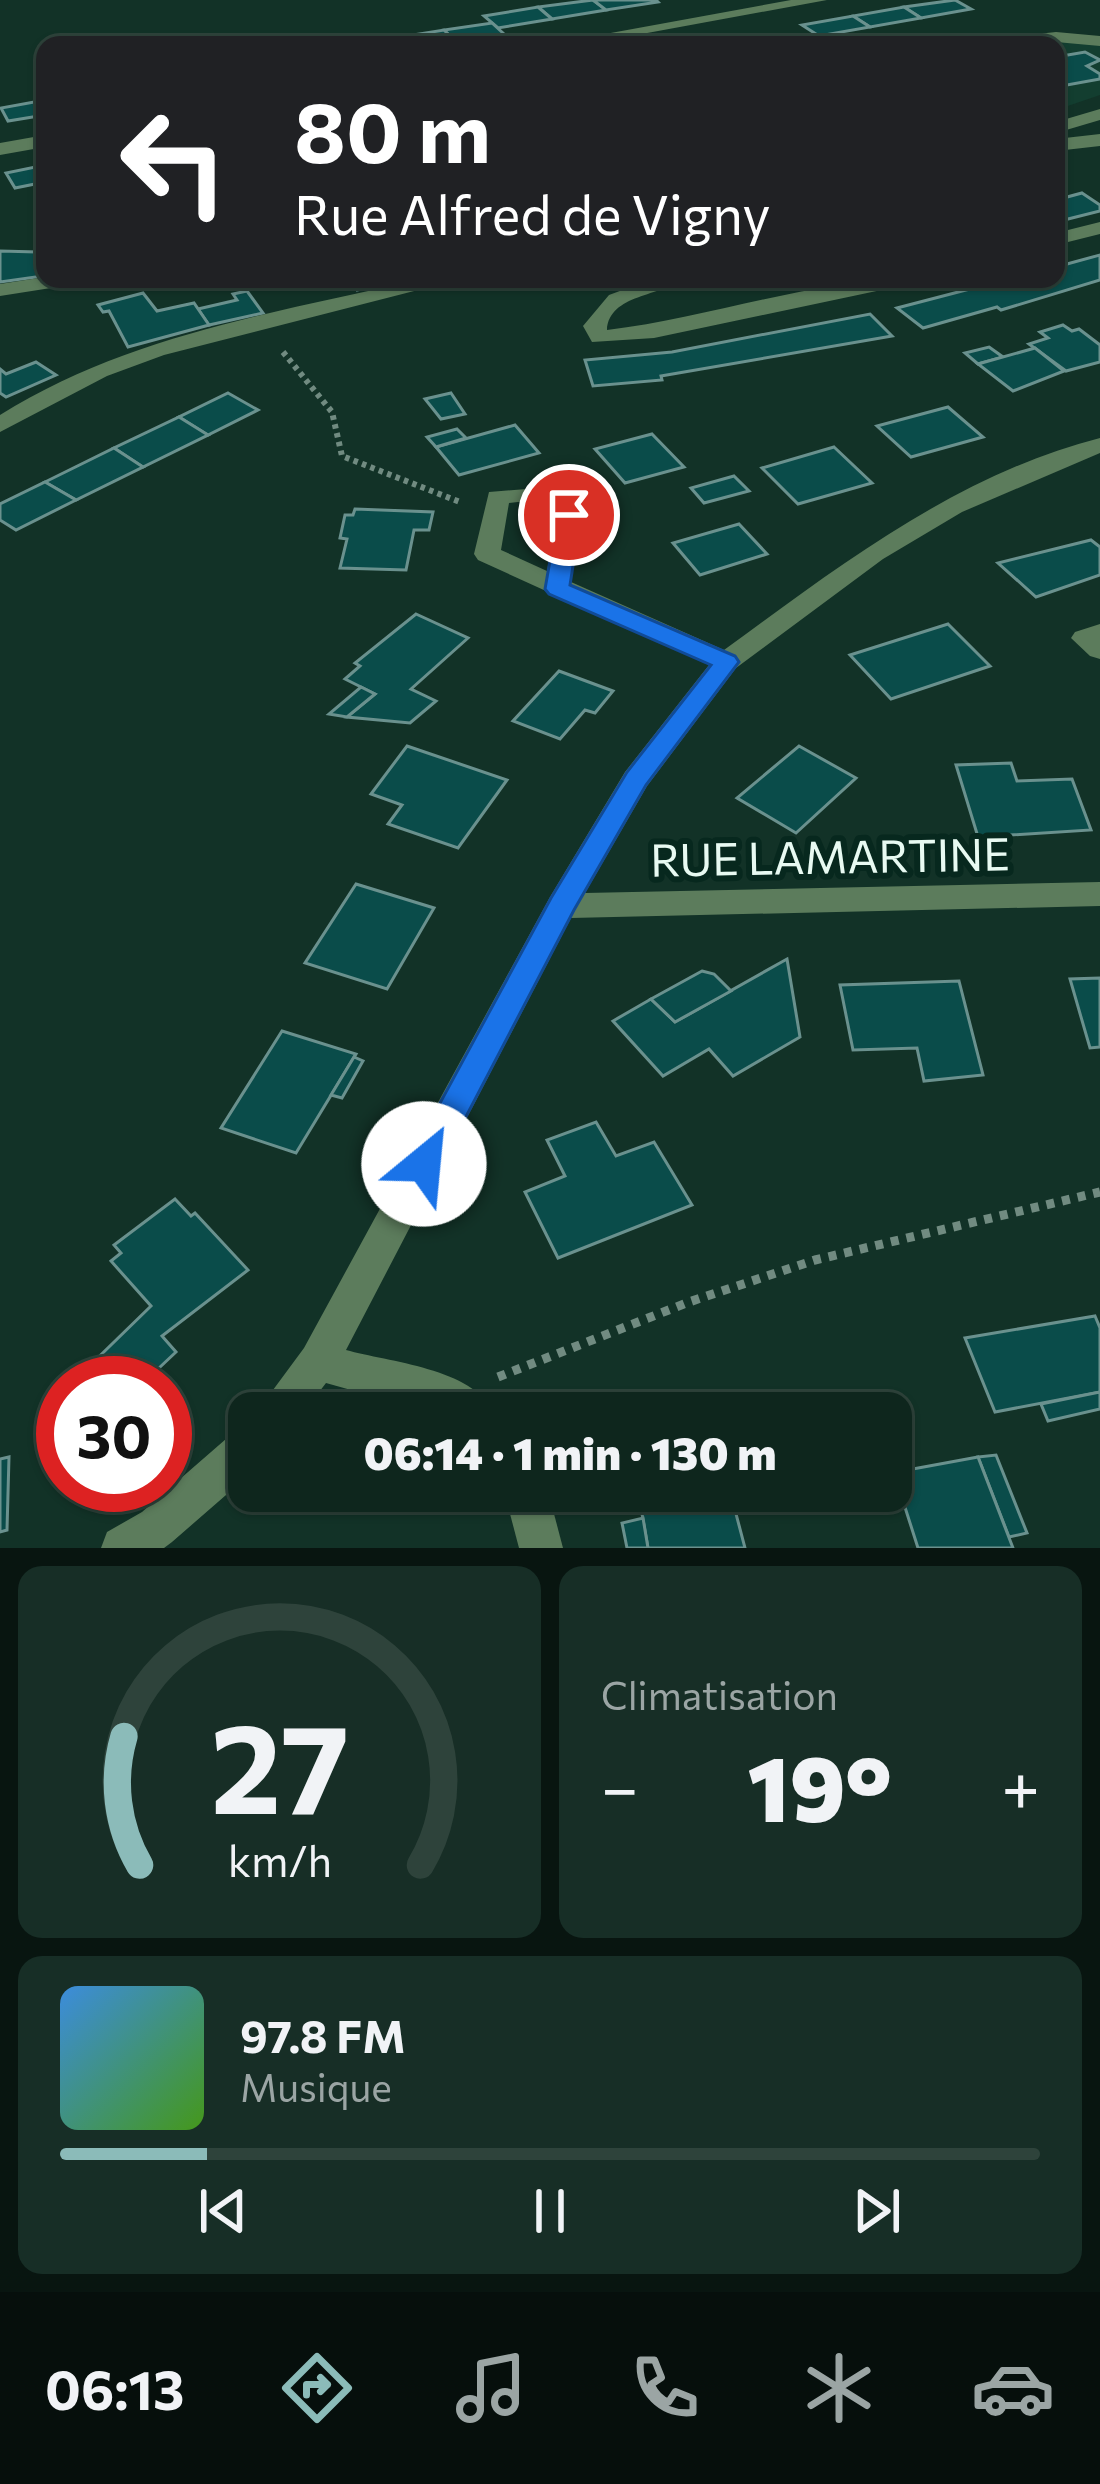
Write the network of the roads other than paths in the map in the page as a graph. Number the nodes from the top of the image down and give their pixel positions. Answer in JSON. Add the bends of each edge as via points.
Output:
{"nodes":[{"id":1,"x":819,"y":0,"type":"edge"},
{"id":2,"x":652,"y":28,"type":"junction"},
{"id":3,"x":605,"y":36,"type":"edge"},
{"id":4,"x":662,"y":36,"type":"edge"},
{"id":5,"x":1065,"y":38,"type":"edge"},
{"id":6,"x":1100,"y":41,"type":"edge"},
{"id":7,"x":1100,"y":114,"type":"edge"},
{"id":8,"x":1065,"y":125,"type":"edge"},
{"id":9,"x":1100,"y":140,"type":"edge"},
{"id":10,"x":36,"y":143,"type":"edge"},
{"id":11,"x":1065,"y":145,"type":"edge"},
{"id":12,"x":0,"y":149,"type":"edge"},
{"id":13,"x":1100,"y":228,"type":"edge"},
{"id":14,"x":1065,"y":237,"type":"edge"},
{"id":15,"x":36,"y":284,"type":"edge"},
{"id":16,"x":413,"y":288,"type":"edge"},
{"id":17,"x":648,"y":288,"type":"edge"},
{"id":18,"x":862,"y":288,"type":"edge"},
{"id":19,"x":0,"y":290,"type":"edge"},
{"id":20,"x":0,"y":425,"type":"edge"},
{"id":21,"x":1100,"y":445,"type":"edge"},
{"id":22,"x":557,"y":589,"type":"junction"},
{"id":23,"x":1100,"y":633,"type":"edge"},
{"id":24,"x":1100,"y":650,"type":"edge"},
{"id":25,"x":726,"y":662,"type":"junction"},
{"id":26,"x":1100,"y":893,"type":"edge"},
{"id":27,"x":561,"y":906,"type":"junction"},
{"id":28,"x":318,"y":1363,"type":"junction"},
{"id":29,"x":294,"y":1392,"type":"edge"},
{"id":30,"x":415,"y":1392,"type":"edge"},
{"id":31,"x":228,"y":1466,"type":"edge"},
{"id":32,"x":532,"y":1512,"type":"edge"},
{"id":33,"x":124,"y":1548,"type":"edge"},
{"id":34,"x":541,"y":1548,"type":"edge"}],
"edges":[{"from":1,"to":2,"type":"street"},
{"from":2,"to":3,"type":"street"},
{"from":2,"to":4,"type":"street"},
{"from":5,"to":6,"type":"street"},
{"from":7,"to":8,"type":"street"},
{"from":9,"to":11,"type":"street"},
{"from":10,"to":12,"type":"street"},
{"from":13,"to":14,"type":"street"},
{"from":15,"to":19,"type":"street"},
{"from":16,"to":20,"type":"street","via":[[154,353]]},
{"from":17,"to":18,"type":"street","via":[[598,312],[600,337]]},
{"from":21,"to":25,"type":"street","via":[[933,518]]},
{"from":22,"to":22,"type":"street","via":[[569,515],[542,492],[498,497],[487,554]]},
{"from":22,"to":25,"type":"street"},
{"from":23,"to":24,"type":"street","via":[[1085,638]]},
{"from":25,"to":27,"type":"street","via":[[636,779]]},
{"from":26,"to":27,"type":"street","name":"RUE LAMARTINE"},
{"from":27,"to":28,"type":"street"},
{"from":28,"to":29,"type":"street"},
{"from":28,"to":30,"type":"street"},
{"from":31,"to":33,"type":"street"},
{"from":32,"to":34,"type":"street"}]}
